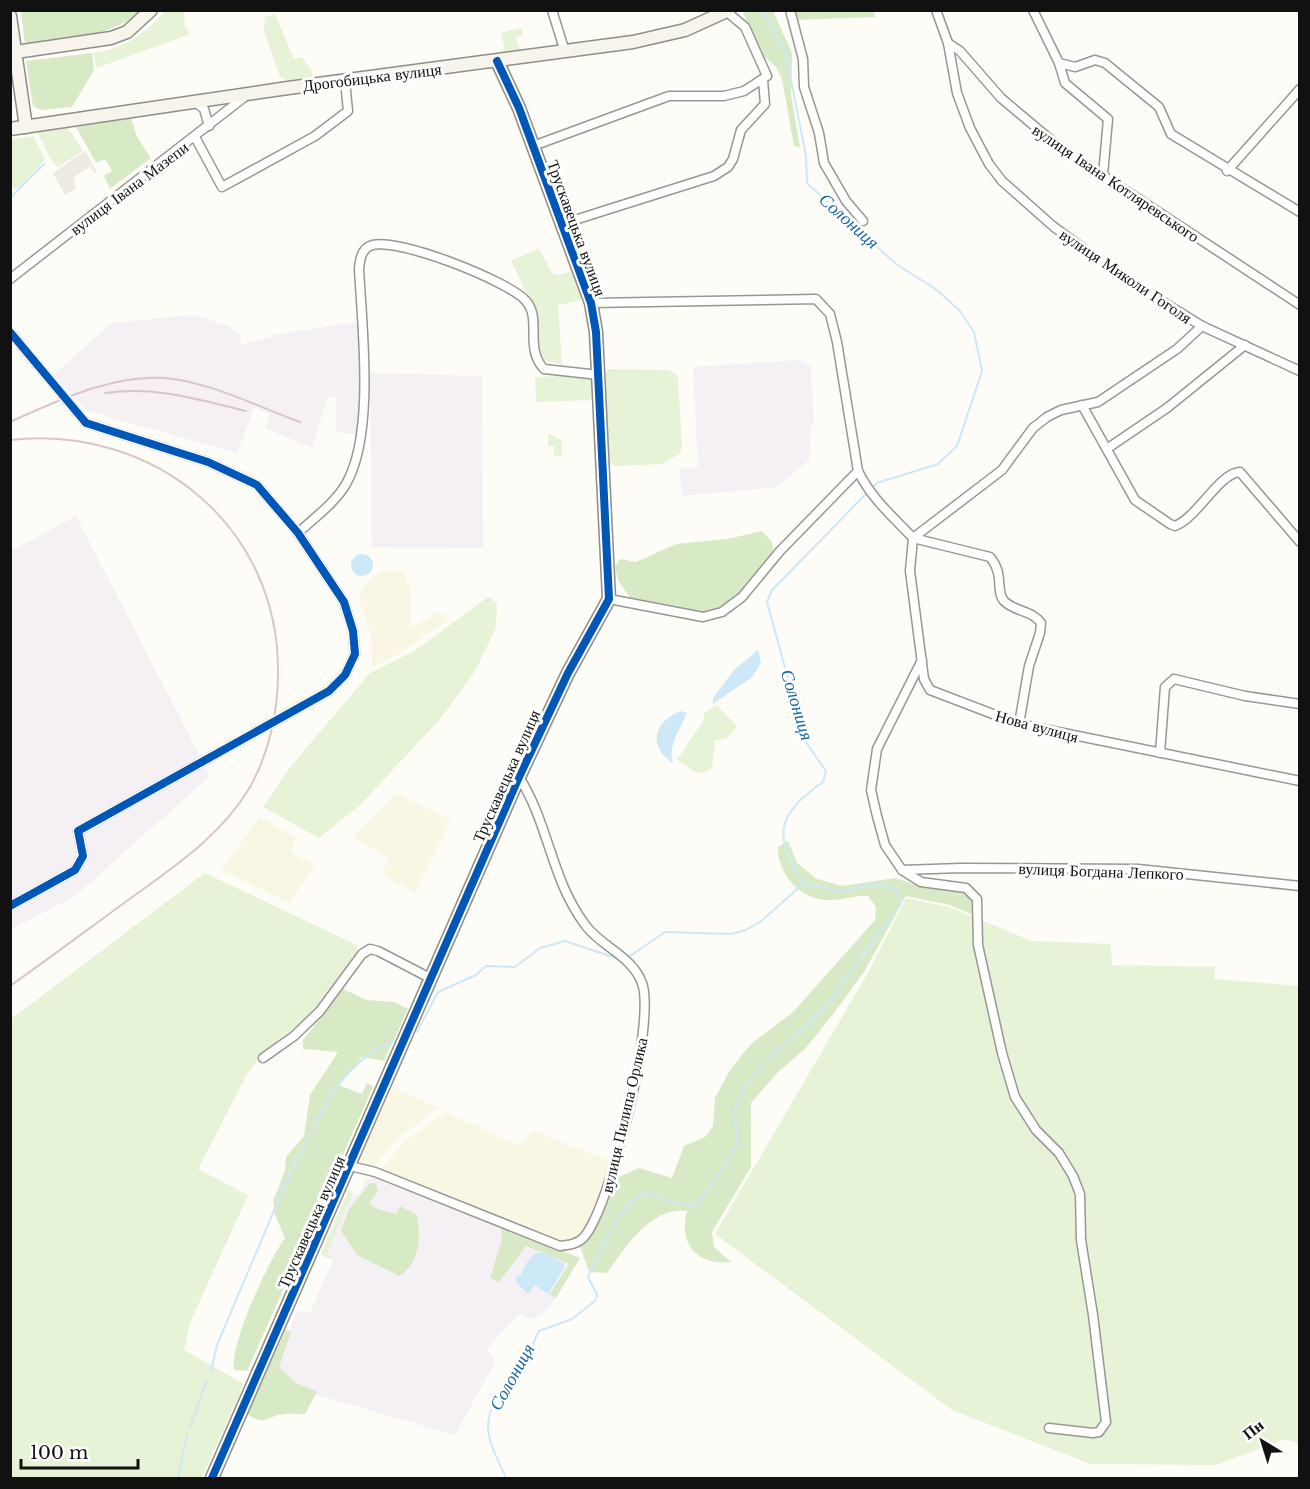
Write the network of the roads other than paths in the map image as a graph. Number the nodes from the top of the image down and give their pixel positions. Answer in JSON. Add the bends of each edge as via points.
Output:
{"nodes":[{"id":1,"x":151,"y":10,"type":"edge"},
{"id":2,"x":552,"y":10,"type":"edge"},
{"id":3,"x":789,"y":10,"type":"edge"},
{"id":4,"x":936,"y":10,"type":"edge"},
{"id":5,"x":1033,"y":10,"type":"edge"},
{"id":6,"x":728,"y":11,"type":"edge"},
{"id":7,"x":10,"y":16,"type":"edge"},
{"id":8,"x":706,"y":17,"type":"edge"},
{"id":9,"x":948,"y":43,"type":"junction"},
{"id":10,"x":16,"y":52,"type":"junction"},
{"id":11,"x":565,"y":52,"type":"junction"},
{"id":12,"x":497,"y":61,"type":"junction"},
{"id":13,"x":1059,"y":63,"type":"junction"},
{"id":14,"x":763,"y":80,"type":"junction"},
{"id":15,"x":345,"y":81,"type":"junction"},
{"id":16,"x":1299,"y":89,"type":"edge"},
{"id":17,"x":247,"y":95,"type":"junction"},
{"id":18,"x":195,"y":102,"type":"junction"},
{"id":19,"x":209,"y":126,"type":"junction"},
{"id":20,"x":26,"y":127,"type":"junction"},
{"id":21,"x":10,"y":129,"type":"edge"},
{"id":22,"x":195,"y":137,"type":"junction"},
{"id":23,"x":533,"y":146,"type":"junction"},
{"id":24,"x":1227,"y":171,"type":"junction"},
{"id":25,"x":1103,"y":175,"type":"junction"},
{"id":26,"x":1299,"y":212,"type":"edge"},
{"id":27,"x":863,"y":221,"type":"dead end"},
{"id":28,"x":562,"y":225,"type":"junction"},
{"id":29,"x":10,"y":279,"type":"edge"},
{"id":30,"x":591,"y":303,"type":"junction"},
{"id":31,"x":1299,"y":305,"type":"edge"},
{"id":32,"x":1202,"y":326,"type":"junction"},
{"id":33,"x":10,"y":332,"type":"edge"},
{"id":34,"x":1245,"y":345,"type":"junction"},
{"id":35,"x":1299,"y":371,"type":"edge"},
{"id":36,"x":599,"y":375,"type":"junction"},
{"id":37,"x":1082,"y":405,"type":"junction"},
{"id":38,"x":1108,"y":448,"type":"junction"},
{"id":39,"x":858,"y":471,"type":"junction"},
{"id":40,"x":298,"y":533,"type":"junction"},
{"id":41,"x":914,"y":538,"type":"junction"},
{"id":42,"x":1299,"y":542,"type":"edge"},
{"id":43,"x":609,"y":599,"type":"junction"},
{"id":44,"x":922,"y":660,"type":"junction"},
{"id":45,"x":1299,"y":704,"type":"edge"},
{"id":46,"x":1019,"y":724,"type":"junction"},
{"id":47,"x":1160,"y":753,"type":"junction"},
{"id":48,"x":519,"y":777,"type":"junction"},
{"id":49,"x":1299,"y":781,"type":"edge"},
{"id":50,"x":902,"y":870,"type":"junction"},
{"id":51,"x":1299,"y":886,"type":"edge"},
{"id":52,"x":10,"y":906,"type":"edge"},
{"id":53,"x":430,"y":978,"type":"junction"},
{"id":54,"x":263,"y":1058,"type":"dead end"},
{"id":55,"x":350,"y":1166,"type":"junction"},
{"id":56,"x":1049,"y":1428,"type":"dead end"},
{"id":57,"x":212,"y":1479,"type":"edge"}],
"edges":[{"from":1,"to":10,"type":"street","via":[[127,32],[111,38]]},
{"from":2,"to":11,"type":"street"},
{"from":3,"to":27,"type":"street","via":[[824,163]]},
{"from":4,"to":9,"type":"street","name":"вулиця Миколи Гоголя"},
{"from":5,"to":13,"type":"street"},
{"from":6,"to":8,"type":"street","name":"Дрогобицька вулиця"},
{"from":6,"to":14,"type":"street","via":[[745,27],[767,76]]},
{"from":7,"to":10,"type":"street"},
{"from":8,"to":11,"type":"street","name":"Дрогобицька вулиця","via":[[664,36]]},
{"from":9,"to":25,"type":"street","name":"вулиця Івана Котляревського","via":[[1024,119]]},
{"from":9,"to":32,"type":"street","name":"вулиця Миколи Гоголя","via":[[957,93],[967,119],[1002,181],[1071,240]]},
{"from":10,"to":20,"type":"street"},
{"from":11,"to":12,"type":"street","name":"Дрогобицька вулиця"},
{"from":12,"to":15,"type":"street","name":"Дрогобицька вулиця"},
{"from":12,"to":23,"type":"street","name":"Трускавецька вулиця"},
{"from":13,"to":24,"type":"street","via":[[1075,67],[1095,60],[1105,63],[1158,107],[1171,134]]},
{"from":13,"to":25,"type":"street","via":[[1065,83],[1108,119]]},
{"from":14,"to":23,"type":"street","via":[[724,96],[669,96]]},
{"from":14,"to":28,"type":"street","via":[[765,104],[741,130],[728,167],[691,184]]},
{"from":15,"to":17,"type":"street","name":"Дрогобицька вулиця"},
{"from":15,"to":22,"type":"street","via":[[348,111],[315,136],[222,187]]},
{"from":16,"to":24,"type":"street"},
{"from":17,"to":18,"type":"street","name":"Дрогобицька вулиця"},
{"from":17,"to":19,"type":"street","name":"вулиця Івана Мазепи"},
{"from":18,"to":19,"type":"street","via":[[204,109]]},
{"from":18,"to":20,"type":"street","name":"Дрогобицька вулиця"},
{"from":19,"to":22,"type":"street","name":"вулиця Івана Мазепи"},
{"from":20,"to":21,"type":"street","name":"Дрогобицька вулиця"},
{"from":22,"to":29,"type":"street","name":"вулиця Івана Мазепи"},
{"from":23,"to":28,"type":"street","name":"Трускавецька вулиця"},
{"from":24,"to":26,"type":"street"},
{"from":25,"to":31,"type":"street","name":"вулиця Івана Котляревського"},
{"from":28,"to":30,"type":"street","name":"Трускавецька вулиця"},
{"from":30,"to":36,"type":"street","name":"Трускавецька вулиця"},
{"from":30,"to":39,"type":"street","name":"Трускавецька вулиця","via":[[816,298],[830,314],[837,342]]},
{"from":32,"to":34,"type":"street","name":"вулиця Миколи Гоголя"},
{"from":32,"to":37,"type":"street","via":[[1143,374],[1098,402]]},
{"from":33,"to":40,"type":"street","via":[[86,423],[243,477],[257,485]]},
{"from":34,"to":35,"type":"street","name":"вулиця Миколи Гоголя"},
{"from":34,"to":38,"type":"street","via":[[1167,408]]},
{"from":36,"to":40,"type":"street","via":[[544,369],[533,354],[528,302],[498,280],[384,243],[366,248],[359,269],[365,398],[355,460],[341,492]]},
{"from":36,"to":43,"type":"street","name":"Трускавецька вулиця"},
{"from":37,"to":38,"type":"street"},
{"from":37,"to":41,"type":"street","via":[[1061,410],[1033,428],[1002,470]]},
{"from":38,"to":42,"type":"street","via":[[1135,500],[1175,526],[1235,472],[1245,474]]},
{"from":39,"to":41,"type":"street","via":[[880,504]]},
{"from":39,"to":43,"type":"street","via":[[780,551],[742,597],[722,612],[704,617]]},
{"from":40,"to":52,"type":"street","via":[[347,612],[355,654],[345,675],[329,691],[299,710],[78,831],[83,856],[75,870]]},
{"from":41,"to":44,"type":"street","name":"Нова вулиця","via":[[910,571]]},
{"from":41,"to":46,"type":"street","via":[[990,557],[1000,576],[999,590],[1004,601],[1032,614],[1041,623]]},
{"from":43,"to":48,"type":"street","name":"Трускавецька вулиця","via":[[568,673]]},
{"from":44,"to":46,"type":"street","name":"Нова вулиця","via":[[930,690]]},
{"from":44,"to":50,"type":"street","via":[[877,749],[872,772],[871,790],[885,845]]},
{"from":45,"to":47,"type":"street","via":[[1174,679],[1165,687]]},
{"from":46,"to":47,"type":"street","name":"Нова вулиця"},
{"from":47,"to":49,"type":"street","name":"Нова вулиця"},
{"from":48,"to":53,"type":"street","name":"Трускавецька вулиця"},
{"from":48,"to":55,"type":"street","name":"вулиця Пилипа Орлика","via":[[535,802],[569,902],[593,934],[633,965],[643,985],[643,1043],[605,1197],[583,1238],[560,1246],[375,1172]]},
{"from":50,"to":51,"type":"street","name":"вулиця Богдана Лепкого","via":[[1138,869]]},
{"from":50,"to":56,"type":"street","via":[[921,882],[966,888],[977,898],[978,945],[1015,1097],[1036,1130],[1059,1153],[1077,1185],[1106,1422],[1100,1432],[1094,1433]]},
{"from":53,"to":54,"type":"street","via":[[370,950],[362,954],[320,1011]]},
{"from":53,"to":55,"type":"street","name":"Трускавецька вулиця"},
{"from":55,"to":57,"type":"street","name":"Трускавецька вулиця"}]}
